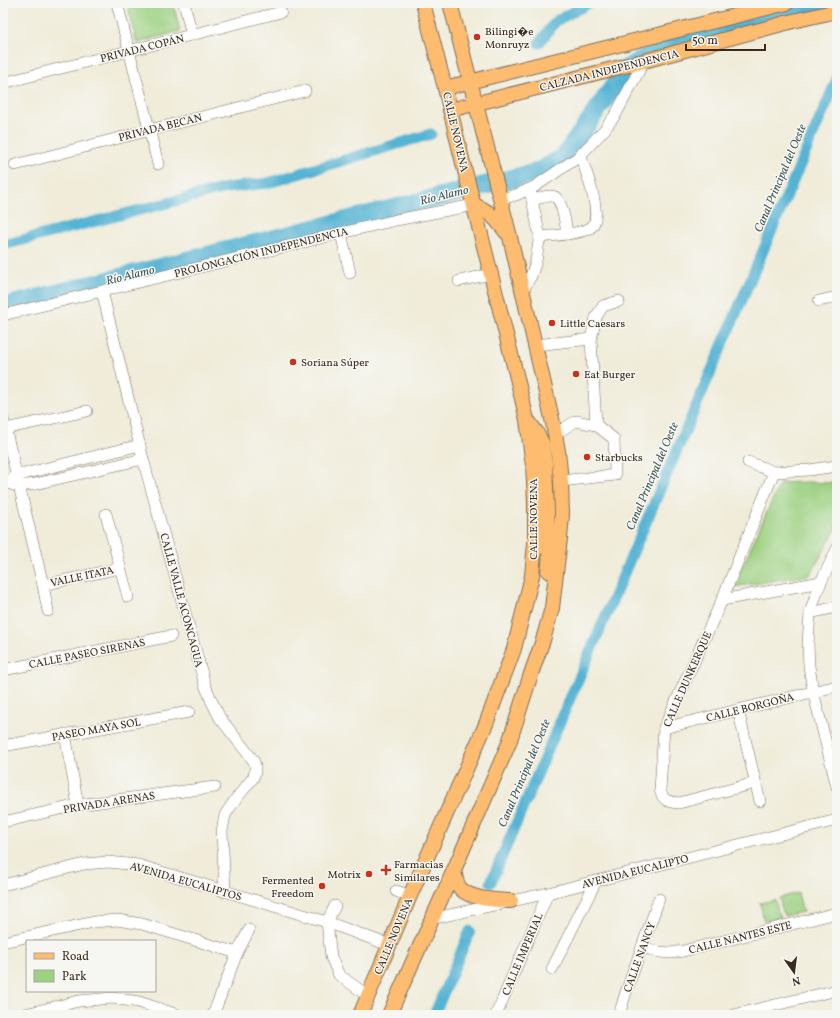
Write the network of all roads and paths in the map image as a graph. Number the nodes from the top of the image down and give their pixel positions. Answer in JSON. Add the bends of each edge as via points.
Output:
{"nodes":[{"id":1,"x":117,"y":3,"type":"edge"},
{"id":2,"x":184,"y":3,"type":"edge"},
{"id":3,"x":423,"y":3,"type":"edge"},
{"id":4,"x":450,"y":3,"type":"edge"},
{"id":5,"x":787,"y":3,"type":"edge"},
{"id":6,"x":837,"y":11,"type":"edge"},
{"id":7,"x":281,"y":12,"type":"dead end"},
{"id":8,"x":192,"y":35,"type":"junction"},
{"id":9,"x":129,"y":51,"type":"junction"},
{"id":10,"x":644,"y":61,"type":"junction"},
{"id":11,"x":470,"y":82,"type":"junction"},
{"id":12,"x":3,"y":83,"type":"edge"},
{"id":13,"x":445,"y":88,"type":"junction"},
{"id":14,"x":305,"y":91,"type":"dead end"},
{"id":15,"x":476,"y":103,"type":"junction"},
{"id":16,"x":450,"y":110,"type":"junction"},
{"id":17,"x":150,"y":130,"type":"junction"},
{"id":18,"x":580,"y":155,"type":"junction"},
{"id":19,"x":158,"y":164,"type":"dead end"},
{"id":20,"x":15,"y":165,"type":"dead end"},
{"id":21,"x":531,"y":195,"type":"junction"},
{"id":22,"x":499,"y":196,"type":"junction"},
{"id":23,"x":473,"y":202,"type":"junction"},
{"id":24,"x":341,"y":233,"type":"junction"},
{"id":25,"x":567,"y":234,"type":"junction"},
{"id":26,"x":510,"y":237,"type":"junction"},
{"id":27,"x":539,"y":237,"type":"junction"},
{"id":28,"x":350,"y":273,"type":"dead end"},
{"id":29,"x":491,"y":274,"type":"junction"},
{"id":30,"x":459,"y":281,"type":"dead end"},
{"id":31,"x":523,"y":290,"type":"junction"},
{"id":32,"x":102,"y":291,"type":"junction"},
{"id":33,"x":837,"y":297,"type":"edge"},
{"id":34,"x":619,"y":301,"type":"dead end"},
{"id":35,"x":819,"y":301,"type":"dead end"},
{"id":36,"x":3,"y":315,"type":"edge"},
{"id":37,"x":591,"y":340,"type":"junction"},
{"id":38,"x":535,"y":345,"type":"junction"},
{"id":39,"x":87,"y":411,"type":"dead end"},
{"id":40,"x":527,"y":420,"type":"junction"},
{"id":41,"x":4,"y":424,"type":"edge"},
{"id":42,"x":596,"y":425,"type":"junction"},
{"id":43,"x":555,"y":434,"type":"junction"},
{"id":44,"x":140,"y":445,"type":"junction"},
{"id":45,"x":143,"y":459,"type":"junction"},
{"id":46,"x":748,"y":462,"type":"dead end"},
{"id":47,"x":837,"y":466,"type":"edge"},
{"id":48,"x":774,"y":472,"type":"junction"},
{"id":49,"x":18,"y":481,"type":"junction"},
{"id":50,"x":561,"y":481,"type":"junction"},
{"id":51,"x":5,"y":484,"type":"edge"},
{"id":52,"x":106,"y":514,"type":"dead end"},
{"id":53,"x":560,"y":538,"type":"junction"},
{"id":54,"x":535,"y":543,"type":"junction"},
{"id":55,"x":837,"y":549,"type":"edge"},
{"id":56,"x":120,"y":568,"type":"junction"},
{"id":57,"x":821,"y":582,"type":"junction"},
{"id":58,"x":43,"y":585,"type":"junction"},
{"id":59,"x":128,"y":597,"type":"dead end"},
{"id":60,"x":722,"y":600,"type":"junction"},
{"id":61,"x":837,"y":607,"type":"edge"},
{"id":62,"x":48,"y":612,"type":"dead end"},
{"id":63,"x":810,"y":613,"type":"junction"},
{"id":64,"x":171,"y":636,"type":"dead end"},
{"id":65,"x":3,"y":670,"type":"edge"},
{"id":66,"x":531,"y":674,"type":"junction"},
{"id":67,"x":837,"y":686,"type":"edge"},
{"id":68,"x":813,"y":691,"type":"junction"},
{"id":69,"x":738,"y":710,"type":"junction"},
{"id":70,"x":189,"y":712,"type":"dead end"},
{"id":71,"x":664,"y":728,"type":"junction"},
{"id":72,"x":65,"y":734,"type":"junction"},
{"id":73,"x":3,"y":746,"type":"edge"},
{"id":74,"x":755,"y":783,"type":"junction"},
{"id":75,"x":215,"y":787,"type":"dead end"},
{"id":76,"x":837,"y":787,"type":"edge"},
{"id":77,"x":760,"y":801,"type":"dead end"},
{"id":78,"x":78,"y":806,"type":"junction"},
{"id":79,"x":837,"y":820,"type":"edge"},
{"id":80,"x":3,"y":822,"type":"edge"},
{"id":81,"x":454,"y":870,"type":"junction"},
{"id":82,"x":596,"y":881,"type":"junction"},
{"id":83,"x":3,"y":885,"type":"edge"},
{"id":84,"x":396,"y":891,"type":"dead end"},
{"id":85,"x":226,"y":892,"type":"junction"},
{"id":86,"x":548,"y":893,"type":"junction"},
{"id":87,"x":410,"y":896,"type":"junction"},
{"id":88,"x":660,"y":899,"type":"dead end"},
{"id":89,"x":511,"y":901,"type":"junction"},
{"id":90,"x":334,"y":906,"type":"dead end"},
{"id":91,"x":837,"y":913,"type":"edge"},
{"id":92,"x":431,"y":918,"type":"junction"},
{"id":93,"x":327,"y":922,"type":"junction"},
{"id":94,"x":249,"y":930,"type":"dead end"},
{"id":95,"x":3,"y":942,"type":"edge"},
{"id":96,"x":389,"y":945,"type":"junction"},
{"id":97,"x":642,"y":946,"type":"junction"},
{"id":98,"x":237,"y":954,"type":"junction"},
{"id":99,"x":552,"y":969,"type":"dead end"},
{"id":100,"x":837,"y":990,"type":"edge"},
{"id":101,"x":368,"y":996,"type":"junction"},
{"id":102,"x":21,"y":1015,"type":"edge"},
{"id":103,"x":178,"y":1015,"type":"edge"},
{"id":104,"x":212,"y":1015,"type":"edge"},
{"id":105,"x":360,"y":1015,"type":"edge"},
{"id":106,"x":389,"y":1015,"type":"edge"},
{"id":107,"x":496,"y":1015,"type":"edge"},
{"id":108,"x":619,"y":1015,"type":"edge"},
{"id":109,"x":734,"y":1015,"type":"edge"}],
"edges":[{"from":1,"to":9,"type":"street"},
{"from":2,"to":8,"type":"street"},
{"from":3,"to":13,"type":"main road","name":"CALLE NOVENA"},
{"from":4,"to":11,"type":"main road"},
{"from":5,"to":11,"type":"main road","name":"CALZADA INDEPENDENCIA"},
{"from":6,"to":10,"type":"main road","name":"CALZADA INDEPENDENCIA"},
{"from":7,"to":8,"type":"street","name":"PRIVADA COPÁN"},
{"from":8,"to":9,"type":"street","name":"PRIVADA COPÁN"},
{"from":9,"to":12,"type":"street","name":"PRIVADA COPÁN"},
{"from":9,"to":17,"type":"street"},
{"from":10,"to":15,"type":"main road","name":"CALZADA INDEPENDENCIA"},
{"from":10,"to":18,"type":"street","via":[[616,114]]},
{"from":11,"to":13,"type":"main road","name":"CALZADA INDEPENDENCIA"},
{"from":11,"to":15,"type":"main road"},
{"from":13,"to":16,"type":"main road","name":"CALLE NOVENA"},
{"from":14,"to":17,"type":"street","name":"PRIVADA BECAN"},
{"from":15,"to":16,"type":"main road","name":"CALZADA INDEPENDENCIA"},
{"from":15,"to":22,"type":"main road"},
{"from":16,"to":23,"type":"main road","name":"CALLE NOVENA"},
{"from":17,"to":19,"type":"street"},
{"from":17,"to":20,"type":"street","name":"PRIVADA BECAN"},
{"from":18,"to":21,"type":"street"},
{"from":18,"to":25,"type":"street","via":[[594,200],[595,222],[590,228]]},
{"from":21,"to":22,"type":"street"},
{"from":21,"to":25,"type":"street","via":[[557,198]]},
{"from":21,"to":27,"type":"street"},
{"from":22,"to":26,"type":"main road"},
{"from":23,"to":24,"type":"street","name":"PROLONGACIÓN INDEPENDENCIA"},
{"from":23,"to":26,"type":"main road","via":[[495,218]]},
{"from":23,"to":29,"type":"main road","name":"CALLE NOVENA"},
{"from":24,"to":28,"type":"street"},
{"from":24,"to":32,"type":"street","name":"PROLONGACIÓN INDEPENDENCIA"},
{"from":25,"to":27,"type":"street"},
{"from":26,"to":31,"type":"main road"},
{"from":27,"to":31,"type":"street","via":[[531,276]]},
{"from":29,"to":30,"type":"street"},
{"from":29,"to":40,"type":"main road","name":"CALLE NOVENA"},
{"from":31,"to":38,"type":"main road"},
{"from":32,"to":36,"type":"street","name":"PROLONGACIÓN INDEPENDENCIA"},
{"from":32,"to":44,"type":"street","name":"CALLE VALLE ACONCAGUA"},
{"from":33,"to":35,"type":"street"},
{"from":34,"to":37,"type":"street","via":[[603,306],[596,317]]},
{"from":37,"to":38,"type":"street"},
{"from":37,"to":42,"type":"street"},
{"from":38,"to":43,"type":"main road"},
{"from":39,"to":41,"type":"street"},
{"from":40,"to":53,"type":"main road","via":[[543,445],[548,535]]},
{"from":40,"to":54,"type":"main road","name":"CALLE NOVENA","via":[[533,466]]},
{"from":41,"to":49,"type":"street","name":"VALLE ITATA"},
{"from":42,"to":43,"type":"street","via":[[576,421]]},
{"from":42,"to":50,"type":"street","via":[[614,439],[615,476]]},
{"from":43,"to":50,"type":"main road"},
{"from":44,"to":45,"type":"street","name":"CALLE VALLE ACONCAGUA"},
{"from":44,"to":49,"type":"street"},
{"from":45,"to":49,"type":"street","via":[[35,484]]},
{"from":45,"to":85,"type":"street","name":"CALLE VALLE ACONCAGUA","via":[[212,702],[220,718],[255,765],[253,778],[225,815],[222,831]]},
{"from":46,"to":48,"type":"street"},
{"from":47,"to":48,"type":"street"},
{"from":48,"to":60,"type":"street","name":"CALLE DUNKERQUE"},
{"from":49,"to":51,"type":"street"},
{"from":49,"to":58,"type":"street","name":"VALLE ITATA"},
{"from":50,"to":53,"type":"main road"},
{"from":52,"to":56,"type":"street","name":"VALLE ITATA"},
{"from":53,"to":66,"type":"main road","via":[[552,608]]},
{"from":54,"to":66,"type":"main road","via":[[544,544],[550,559],[542,610],[530,659]]},
{"from":54,"to":87,"type":"main road","name":"CALLE NOVENA","via":[[532,576],[514,649],[486,724]]},
{"from":55,"to":57,"type":"street"},
{"from":56,"to":58,"type":"street","name":"VALLE ITATA"},
{"from":56,"to":59,"type":"street"},
{"from":57,"to":60,"type":"street"},
{"from":57,"to":63,"type":"street"},
{"from":58,"to":62,"type":"street"},
{"from":60,"to":71,"type":"street","name":"CALLE DUNKERQUE"},
{"from":61,"to":63,"type":"street"},
{"from":63,"to":68,"type":"street","via":[[808,644]]},
{"from":64,"to":65,"type":"street","name":"CALLE PASEO SIRENAS"},
{"from":66,"to":81,"type":"main road","via":[[509,743]]},
{"from":67,"to":68,"type":"street","name":"CALLE BORGOÑA"},
{"from":68,"to":69,"type":"street","name":"CALLE BORGOÑA"},
{"from":68,"to":76,"type":"street"},
{"from":69,"to":71,"type":"street","name":"CALLE BORGOÑA"},
{"from":69,"to":74,"type":"street"},
{"from":70,"to":72,"type":"street","name":"PASEO MAYA SOL"},
{"from":71,"to":74,"type":"street","name":"CALLE DUNKERQUE","via":[[660,790],[664,799],[679,803]]},
{"from":72,"to":73,"type":"street","name":"PASEO MAYA SOL"},
{"from":72,"to":78,"type":"street"},
{"from":74,"to":77,"type":"street"},
{"from":75,"to":78,"type":"street","name":"PRIVADA ARENAS"},
{"from":78,"to":80,"type":"street","name":"PRIVADA ARENAS"},
{"from":79,"to":82,"type":"street","name":"AVENIDA EUCALIPTO"},
{"from":81,"to":89,"type":"main road","via":[[462,891],[470,895]]},
{"from":81,"to":92,"type":"main road"},
{"from":82,"to":86,"type":"street","name":"AVENIDA EUCALIPTO"},
{"from":82,"to":99,"type":"street"},
{"from":83,"to":85,"type":"street","name":"AVENIDA EUCALIPTOS","via":[[84,864],[108,862],[138,865]]},
{"from":84,"to":87,"type":"street"},
{"from":85,"to":93,"type":"street","name":"AVENIDA EUCALIPTOS"},
{"from":86,"to":89,"type":"street","name":"AVENIDA EUCALIPTO"},
{"from":86,"to":107,"type":"street","name":"CALLE IMPERIAL"},
{"from":87,"to":96,"type":"main road","name":"CALLE NOVENA"},
{"from":88,"to":97,"type":"street","name":"CALLE NANCY"},
{"from":89,"to":92,"type":"street","name":"AVENIDA EUCALIPTO"},
{"from":90,"to":93,"type":"street"},
{"from":91,"to":97,"type":"street","name":"CALLE NANTES ESTE","via":[[683,951],[659,952]]},
{"from":92,"to":106,"type":"main road"},
{"from":93,"to":96,"type":"street","name":"AVENIDA EUCALIPTOS"},
{"from":93,"to":101,"type":"street","via":[[331,957],[340,975]]},
{"from":94,"to":98,"type":"street"},
{"from":95,"to":98,"type":"street","via":[[94,922],[117,920],[142,924]]},
{"from":96,"to":101,"type":"main road","name":"CALLE NOVENA"},
{"from":97,"to":108,"type":"street","name":"CALLE NANCY"},
{"from":98,"to":104,"type":"street"},
{"from":100,"to":109,"type":"street"},
{"from":101,"to":105,"type":"main road","name":"CALLE NOVENA"},
{"from":102,"to":103,"type":"street","via":[[79,1001],[112,998],[139,1002]]}]}
